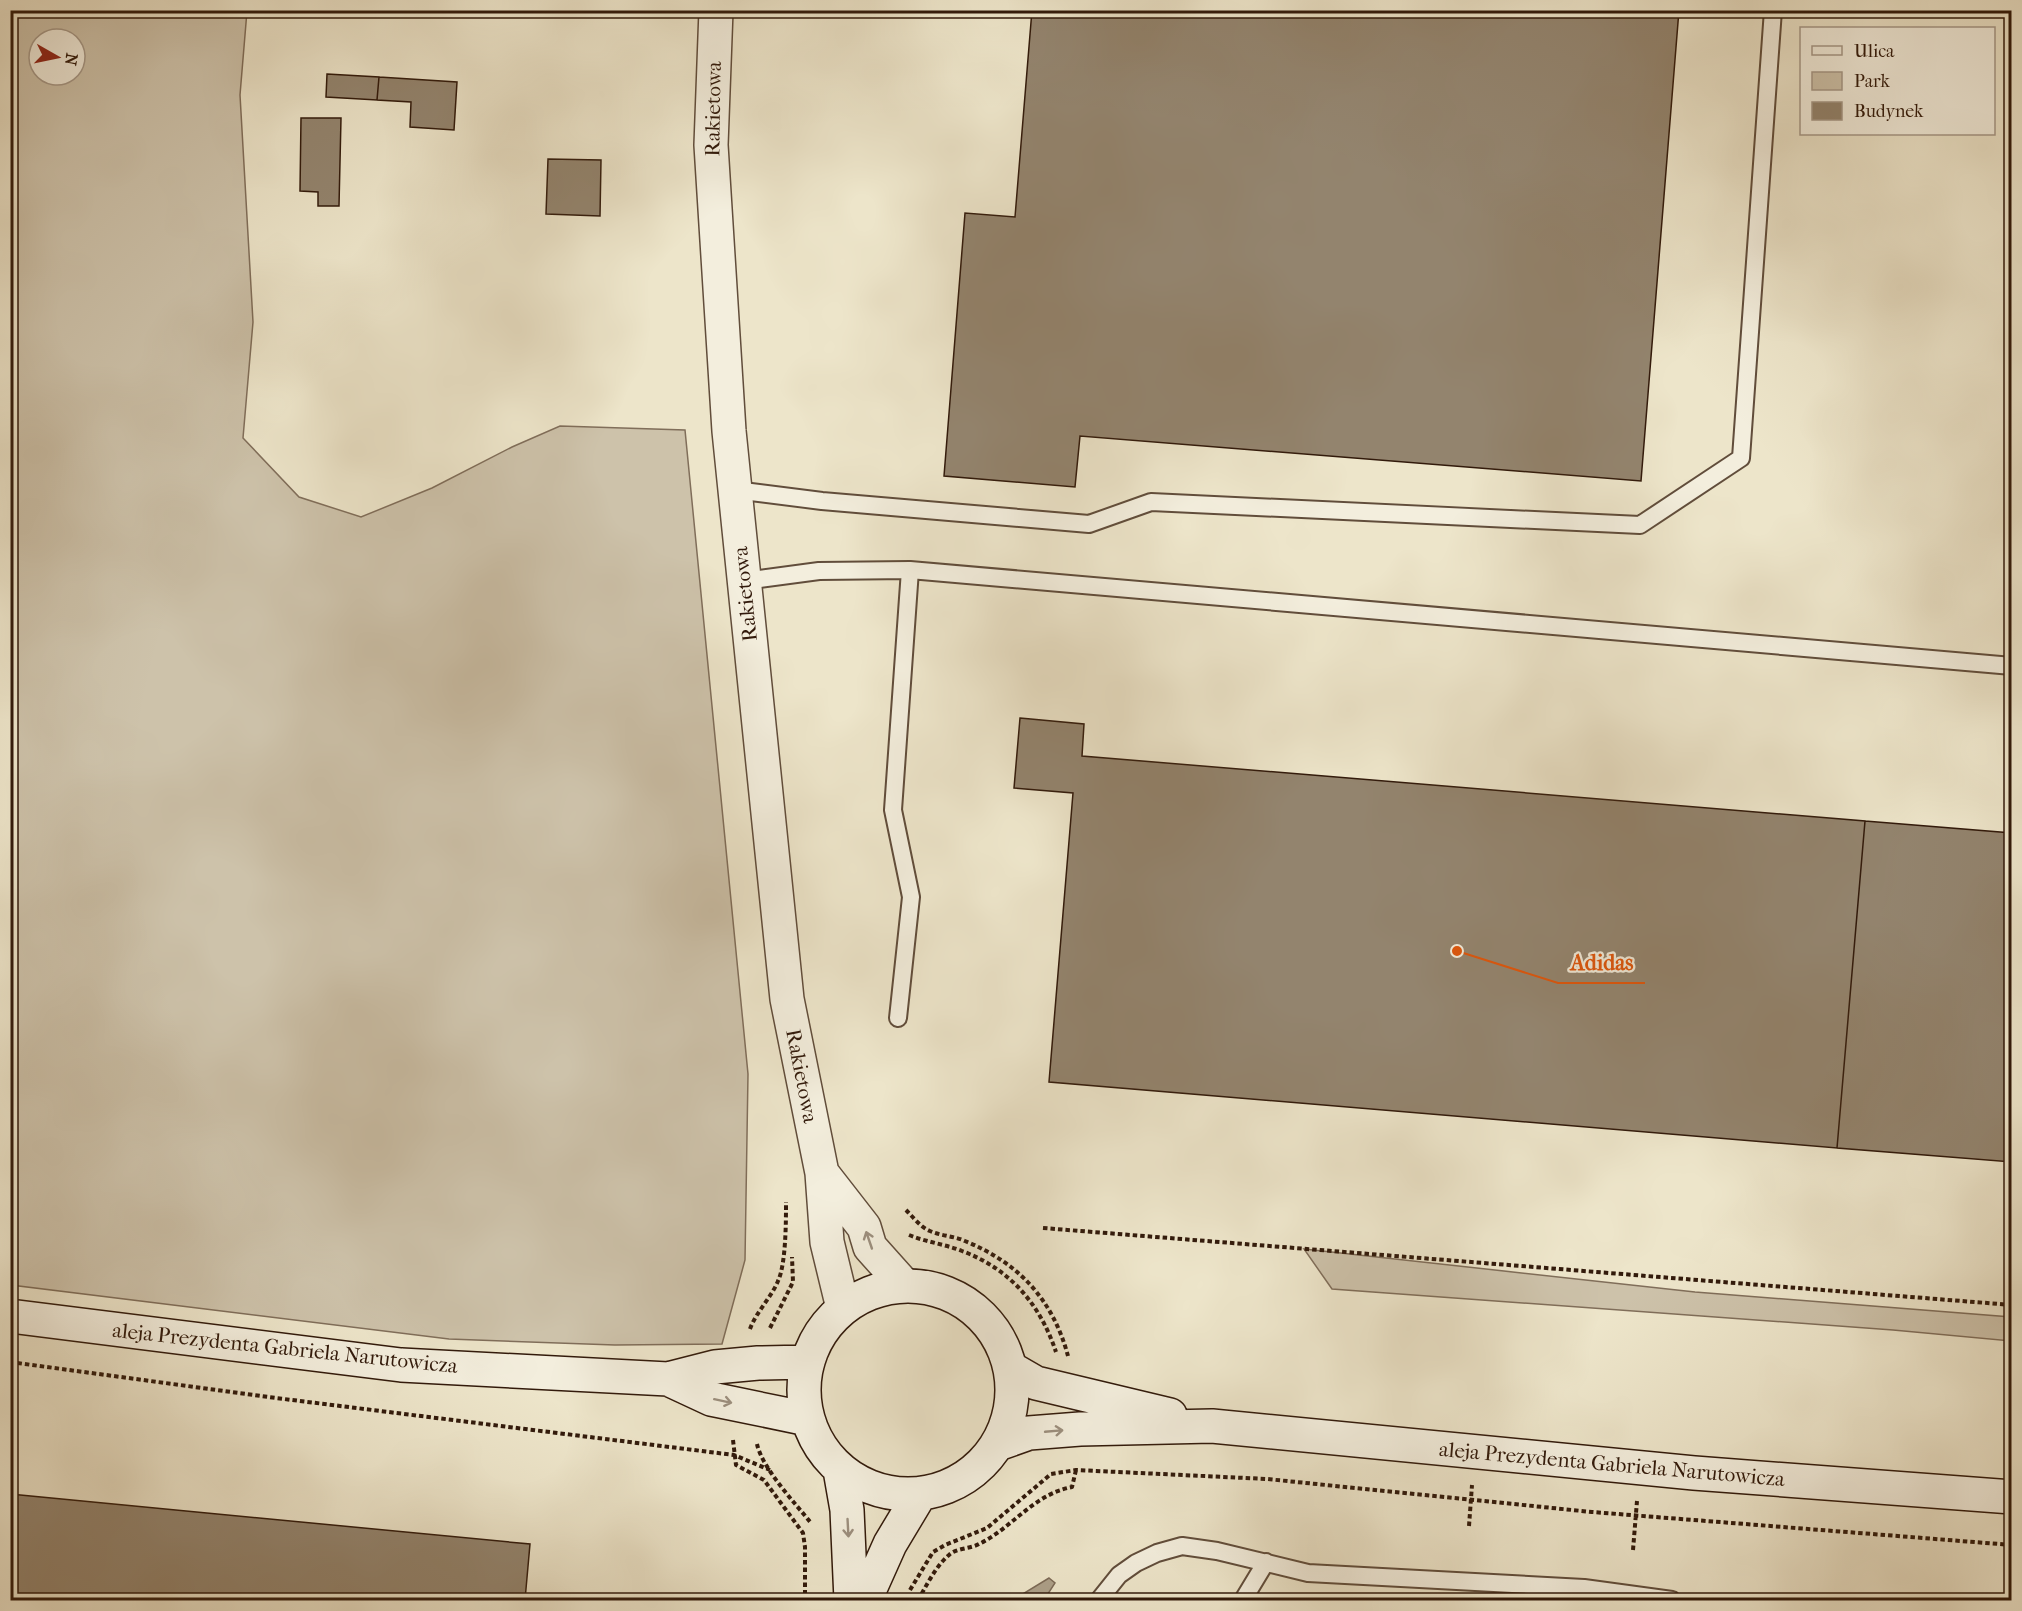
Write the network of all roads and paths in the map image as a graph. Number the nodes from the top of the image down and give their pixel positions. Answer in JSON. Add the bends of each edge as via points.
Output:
{"nodes":[{"id":1,"x":716,"y":10,"type":"edge"},
{"id":2,"x":1773,"y":10,"type":"edge"},
{"id":3,"x":735,"y":490,"type":"junction"},
{"id":4,"x":910,"y":570,"type":"junction"},
{"id":5,"x":744,"y":580,"type":"junction"},
{"id":6,"x":2012,"y":666,"type":"edge"},
{"id":7,"x":898,"y":1018,"type":"dead end"},
{"id":8,"x":822,"y":1173,"type":"junction"},
{"id":9,"x":786,"y":1194,"type":"dead end"},
{"id":10,"x":906,"y":1210,"type":"dead end"},
{"id":11,"x":1043,"y":1228,"type":"dead end"},
{"id":12,"x":907,"y":1235,"type":"dead end"},
{"id":13,"x":793,"y":1282,"type":"dead end"},
{"id":14,"x":904,"y":1285,"type":"junction"},
{"id":15,"x":2012,"y":1305,"type":"edge"},
{"id":16,"x":843,"y":1308,"type":"junction"},
{"id":17,"x":10,"y":1316,"type":"edge"},
{"id":18,"x":768,"y":1332,"type":"dead end"},
{"id":19,"x":1058,"y":1355,"type":"dead end"},
{"id":20,"x":10,"y":1362,"type":"edge"},
{"id":21,"x":808,"y":1362,"type":"junction"},
{"id":22,"x":1072,"y":1363,"type":"dead end"},
{"id":23,"x":741,"y":1365,"type":"junction"},
{"id":24,"x":1010,"y":1368,"type":"junction"},
{"id":25,"x":668,"y":1379,"type":"junction"},
{"id":26,"x":808,"y":1419,"type":"junction"},
{"id":27,"x":1212,"y":1426,"type":"junction"},
{"id":28,"x":756,"y":1440,"type":"dead end"},
{"id":29,"x":998,"y":1444,"type":"junction"},
{"id":30,"x":734,"y":1455,"type":"junction"},
{"id":31,"x":1642,"y":1468,"type":"junction"},
{"id":32,"x":770,"y":1470,"type":"junction"},
{"id":33,"x":840,"y":1470,"type":"junction"},
{"id":34,"x":1076,"y":1470,"type":"junction"},
{"id":35,"x":920,"y":1494,"type":"junction"},
{"id":36,"x":2012,"y":1497,"type":"edge"},
{"id":37,"x":1634,"y":1516,"type":"junction"},
{"id":38,"x":816,"y":1529,"type":"dead end"},
{"id":39,"x":2012,"y":1545,"type":"edge"},
{"id":40,"x":1633,"y":1550,"type":"dead end"},
{"id":41,"x":1266,"y":1562,"type":"junction"},
{"id":42,"x":910,"y":1591,"type":"dead end"},
{"id":43,"x":1545,"y":1593,"type":"edge"},
{"id":44,"x":805,"y":1600,"type":"edge"},
{"id":45,"x":851,"y":1600,"type":"edge"},
{"id":46,"x":865,"y":1600,"type":"edge"},
{"id":47,"x":918,"y":1600,"type":"edge"},
{"id":48,"x":1099,"y":1600,"type":"edge"},
{"id":49,"x":1243,"y":1600,"type":"edge"},
{"id":50,"x":1672,"y":1600,"type":"edge"}],
"edges":[{"from":1,"to":3,"type":"street","name":"Rakietowa","via":[[711,145]]},
{"from":2,"to":3,"type":"lane","via":[[1741,458],[1640,525],[1151,502],[1089,524]]},
{"from":3,"to":5,"type":"street","name":"Rakietowa"},
{"from":4,"to":5,"type":"lane","via":[[819,571]]},
{"from":4,"to":6,"type":"lane"},
{"from":4,"to":7,"type":"lane","via":[[893,810],[910,897]]},
{"from":5,"to":8,"type":"street","name":"Rakietowa","via":[[787,999]]},
{"from":14,"to":8,"type":"street","name":"Rakietowa","one_way":true,"via":[[870,1247],[864,1227]]},
{"from":8,"to":16,"type":"street","name":"Rakietowa","via":[[827,1242]]},
{"from":9,"to":23,"type":"path","via":[[779,1280],[754,1319]]},
{"from":10,"to":22,"type":"path","via":[[928,1231],[978,1246],[1025,1278],[1047,1306]]},
{"from":11,"to":15,"type":"path"},
{"from":12,"to":19,"type":"path","via":[[963,1251],[1006,1274],[1044,1320]]},
{"from":13,"to":18,"type":"path"},
{"from":14,"to":16,"type":"street","via":[[872,1292]]},
{"from":14,"to":24,"type":"street","via":[[933,1288],[960,1299],[976,1311],[1000,1340]]},
{"from":16,"to":21,"type":"street","via":[[825,1326]]},
{"from":17,"to":25,"type":"street","name":"aleja Prezydenta Gabriela Narutowicza","via":[[401,1365]]},
{"from":20,"to":30,"type":"path"},
{"from":21,"to":23,"type":"street","name":"aleja Prezydenta Gabriela Narutowicza"},
{"from":21,"to":26,"type":"street","via":[[803,1398]]},
{"from":23,"to":25,"type":"street","name":"aleja Prezydenta Gabriela Narutowicza"},
{"from":24,"to":27,"type":"street","name":"aleja Prezydenta Gabriela Narutowicza","via":[[1036,1383]]},
{"from":24,"to":29,"type":"street","via":[[1013,1394]]},
{"from":25,"to":26,"type":"street","name":"aleja Prezydenta Gabriela Narutowicza","one_way":true,"via":[[711,1399]]},
{"from":26,"to":33,"type":"street","via":[[821,1449]]},
{"from":29,"to":27,"type":"street","name":"aleja Prezydenta Gabriela Narutowicza","one_way":true,"via":[[1029,1433]]},
{"from":27,"to":31,"type":"street","name":"aleja Prezydenta Gabriela Narutowicza"},
{"from":28,"to":32,"type":"path"},
{"from":29,"to":35,"type":"street","via":[[964,1478],[943,1489]]},
{"from":30,"to":32,"type":"path"},
{"from":30,"to":44,"type":"path","via":[[736,1466],[764,1480],[803,1533]]},
{"from":31,"to":36,"type":"street","name":"aleja Prezydenta Gabriela Narutowicza"},
{"from":31,"to":37,"type":"path"},
{"from":32,"to":38,"type":"path"},
{"from":33,"to":35,"type":"street","via":[[877,1491]]},
{"from":33,"to":45,"type":"street","one_way":true,"via":[[847,1510]]},
{"from":34,"to":37,"type":"path","via":[[1267,1479]]},
{"from":34,"to":42,"type":"path","via":[[1051,1474],[987,1528],[933,1552]]},
{"from":34,"to":47,"type":"path","via":[[1072,1487],[1034,1504],[979,1544],[950,1553]]},
{"from":35,"to":46,"type":"street","via":[[890,1544]]},
{"from":37,"to":39,"type":"path"},
{"from":37,"to":40,"type":"path"},
{"from":41,"to":43,"type":"lane","via":[[1308,1572]]},
{"from":41,"to":48,"type":"lane","via":[[1182,1546],[1136,1563],[1119,1575]]},
{"from":41,"to":49,"type":"lane"},
{"from":43,"to":50,"type":"lane","via":[[1584,1588]]}]}
